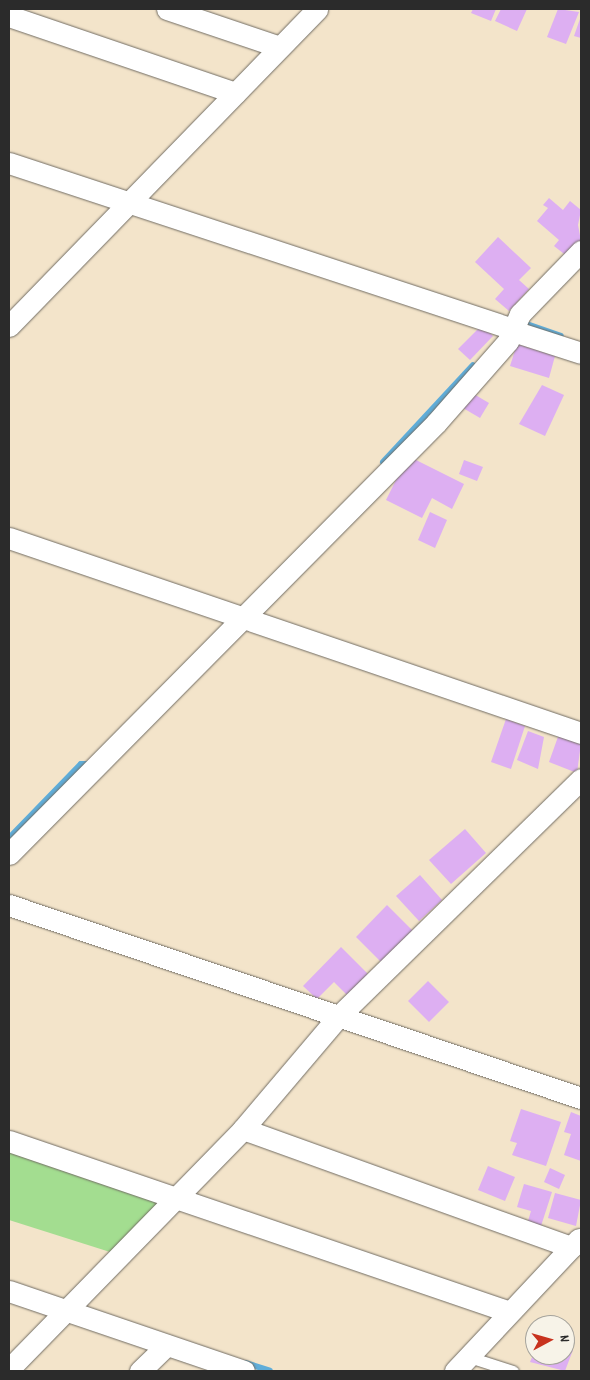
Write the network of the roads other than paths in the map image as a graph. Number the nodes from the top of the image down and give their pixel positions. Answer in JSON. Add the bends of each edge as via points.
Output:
{"nodes":[{"id":1,"x":167,"y":9,"type":"edge"},
{"id":2,"x":317,"y":9,"type":"edge"},
{"id":3,"x":9,"y":16,"type":"edge"},
{"id":4,"x":280,"y":47,"type":"junction"},
{"id":5,"x":236,"y":93,"type":"junction"},
{"id":6,"x":9,"y":163,"type":"edge"},
{"id":7,"x":132,"y":197,"type":"junction"},
{"id":8,"x":581,"y":251,"type":"edge"},
{"id":9,"x":515,"y":325,"type":"junction"},
{"id":10,"x":9,"y":326,"type":"edge"},
{"id":11,"x":581,"y":353,"type":"edge"},
{"id":12,"x":9,"y":538,"type":"edge"},
{"id":13,"x":238,"y":617,"type":"junction"},
{"id":14,"x":581,"y":734,"type":"edge"},
{"id":15,"x":581,"y":779,"type":"edge"},
{"id":16,"x":9,"y":854,"type":"edge"},
{"id":17,"x":9,"y":905,"type":"edge"},
{"id":18,"x":338,"y":1017,"type":"junction"},
{"id":19,"x":581,"y":1098,"type":"edge"},
{"id":20,"x":243,"y":1129,"type":"junction"},
{"id":21,"x":9,"y":1141,"type":"edge"},
{"id":22,"x":179,"y":1196,"type":"junction"},
{"id":23,"x":576,"y":1242,"type":"edge"},
{"id":24,"x":9,"y":1292,"type":"edge"},
{"id":25,"x":72,"y":1307,"type":"junction"},
{"id":26,"x":510,"y":1312,"type":"junction"},
{"id":27,"x":167,"y":1345,"type":"junction"},
{"id":28,"x":470,"y":1362,"type":"edge"},
{"id":29,"x":216,"y":1367,"type":"edge"},
{"id":30,"x":9,"y":1369,"type":"edge"},
{"id":31,"x":140,"y":1371,"type":"edge"},
{"id":32,"x":244,"y":1371,"type":"edge"},
{"id":33,"x":513,"y":1371,"type":"edge"}],
"edges":[{"from":1,"to":4,"type":"street"},
{"from":2,"to":4,"type":"street"},
{"from":3,"to":5,"type":"street"},
{"from":4,"to":5,"type":"street"},
{"from":5,"to":7,"type":"street"},
{"from":6,"to":7,"type":"street"},
{"from":7,"to":9,"type":"street"},
{"from":7,"to":10,"type":"street"},
{"from":8,"to":9,"type":"street"},
{"from":9,"to":11,"type":"street"},
{"from":9,"to":13,"type":"street","via":[[436,423]]},
{"from":12,"to":13,"type":"street"},
{"from":13,"to":14,"type":"street"},
{"from":13,"to":16,"type":"street"},
{"from":15,"to":18,"type":"street"},
{"from":17,"to":18,"type":"street"},
{"from":18,"to":19,"type":"street"},
{"from":18,"to":20,"type":"street"},
{"from":20,"to":22,"type":"street"},
{"from":20,"to":23,"type":"street"},
{"from":21,"to":22,"type":"street"},
{"from":22,"to":25,"type":"street"},
{"from":22,"to":26,"type":"street"},
{"from":23,"to":26,"type":"street"},
{"from":24,"to":25,"type":"street"},
{"from":25,"to":27,"type":"street"},
{"from":25,"to":30,"type":"street"},
{"from":26,"to":28,"type":"street"},
{"from":27,"to":29,"type":"street"},
{"from":27,"to":31,"type":"street"},
{"from":28,"to":33,"type":"lane"},
{"from":29,"to":32,"type":"street"}]}
